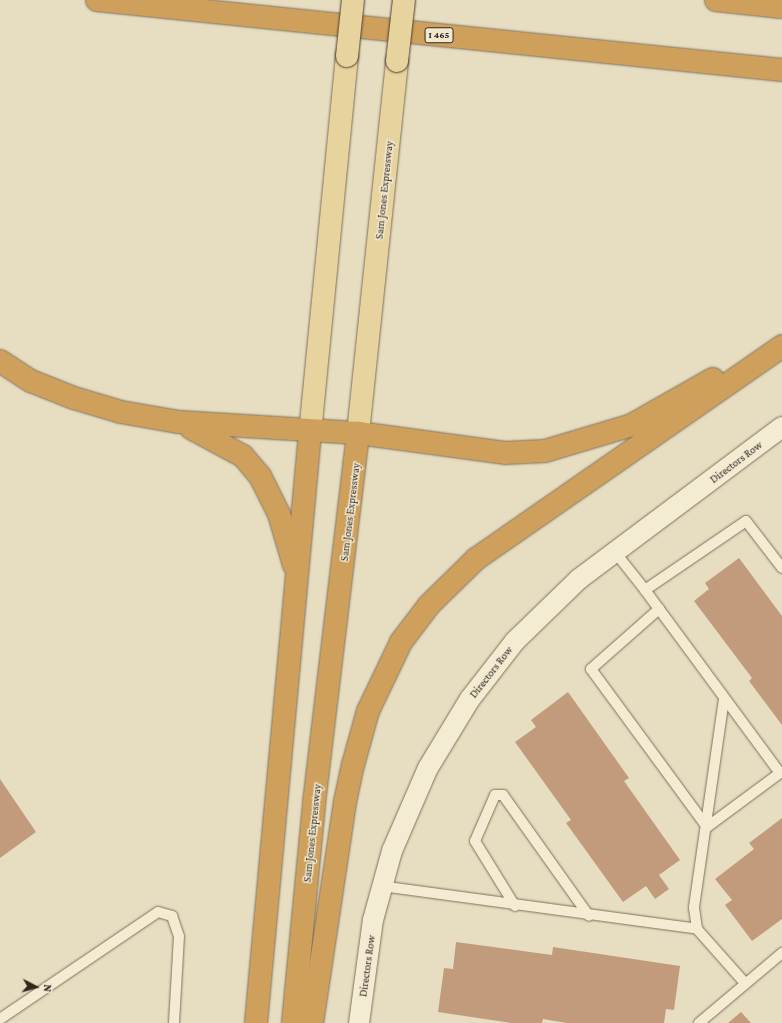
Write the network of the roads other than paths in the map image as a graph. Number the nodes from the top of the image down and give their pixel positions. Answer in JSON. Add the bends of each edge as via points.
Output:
{"nodes":[{"id":1,"x":97,"y":0,"type":"edge"},
{"id":2,"x":353,"y":0,"type":"edge"},
{"id":3,"x":404,"y":0,"type":"edge"},
{"id":4,"x":716,"y":0,"type":"edge"},
{"id":5,"x":782,"y":7,"type":"edge"},
{"id":6,"x":782,"y":70,"type":"edge"},
{"id":7,"x":782,"y":337,"type":"edge"},
{"id":8,"x":782,"y":346,"type":"edge"},
{"id":9,"x":0,"y":361,"type":"edge"},
{"id":10,"x":179,"y":422,"type":"junction"},
{"id":11,"x":782,"y":427,"type":"edge"},
{"id":12,"x":310,"y":433,"type":"junction"},
{"id":13,"x":358,"y":433,"type":"junction"},
{"id":14,"x":615,"y":552,"type":"junction"},
{"id":15,"x":782,"y":568,"type":"edge"},
{"id":16,"x":297,"y":578,"type":"junction"},
{"id":17,"x":645,"y":590,"type":"junction"},
{"id":18,"x":659,"y":609,"type":"junction"},
{"id":19,"x":724,"y":699,"type":"junction"},
{"id":20,"x":707,"y":827,"type":"junction"},
{"id":21,"x":381,"y":886,"type":"junction"},
{"id":22,"x":515,"y":906,"type":"junction"},
{"id":23,"x":589,"y":916,"type":"junction"},
{"id":24,"x":697,"y":929,"type":"junction"},
{"id":25,"x":782,"y":953,"type":"edge"},
{"id":26,"x":744,"y":982,"type":"junction"},
{"id":27,"x":0,"y":1019,"type":"edge"},
{"id":28,"x":174,"y":1023,"type":"edge"},
{"id":29,"x":256,"y":1023,"type":"edge"},
{"id":30,"x":292,"y":1023,"type":"edge"},
{"id":31,"x":312,"y":1023,"type":"edge"},
{"id":32,"x":359,"y":1023,"type":"edge"},
{"id":33,"x":699,"y":1023,"type":"edge"}],
"edges":[{"from":1,"to":6,"type":"highway","number":"I 465"},
{"from":2,"to":12,"type":"main road","bridge":true},
{"from":3,"to":13,"type":"main road","name":"Sam Jones Expressway","bridge":true},
{"from":4,"to":5,"type":"highway"},
{"from":7,"to":13,"type":"highway","via":[[632,425],[545,451],[505,453]]},
{"from":8,"to":31,"type":"highway","via":[[476,559],[429,605],[401,642],[368,711],[351,772]]},
{"from":9,"to":10,"type":"highway","via":[[31,381],[74,398],[121,412]]},
{"from":10,"to":12,"type":"highway"},
{"from":10,"to":16,"type":"highway","via":[[238,453],[260,476],[279,514]]},
{"from":11,"to":14,"type":"street","name":"Directors Row"},
{"from":12,"to":13,"type":"highway"},
{"from":12,"to":16,"type":"highway"},
{"from":13,"to":30,"type":"highway","name":"Sam Jones Expressway","via":[[314,803]]},
{"from":14,"to":17,"type":"lane"},
{"from":14,"to":21,"type":"street","name":"Directors Row","via":[[578,579],[531,624],[470,698],[439,746],[417,790]]},
{"from":15,"to":17,"type":"lane","via":[[746,521]]},
{"from":16,"to":29,"type":"highway"},
{"from":17,"to":18,"type":"lane"},
{"from":18,"to":19,"type":"lane"},
{"from":18,"to":20,"type":"lane","via":[[591,669]]},
{"from":19,"to":20,"type":"lane"},
{"from":19,"to":20,"type":"lane","via":[[780,774]]},
{"from":20,"to":24,"type":"lane","via":[[694,907]]},
{"from":21,"to":22,"type":"lane"},
{"from":21,"to":32,"type":"street","name":"Directors Row"},
{"from":22,"to":23,"type":"lane"},
{"from":22,"to":23,"type":"lane","via":[[475,841],[495,796],[503,795]]},
{"from":23,"to":24,"type":"lane"},
{"from":24,"to":26,"type":"lane"},
{"from":25,"to":26,"type":"lane"},
{"from":26,"to":33,"type":"lane"},
{"from":27,"to":28,"type":"lane","via":[[158,912],[172,916],[179,936]]}]}
